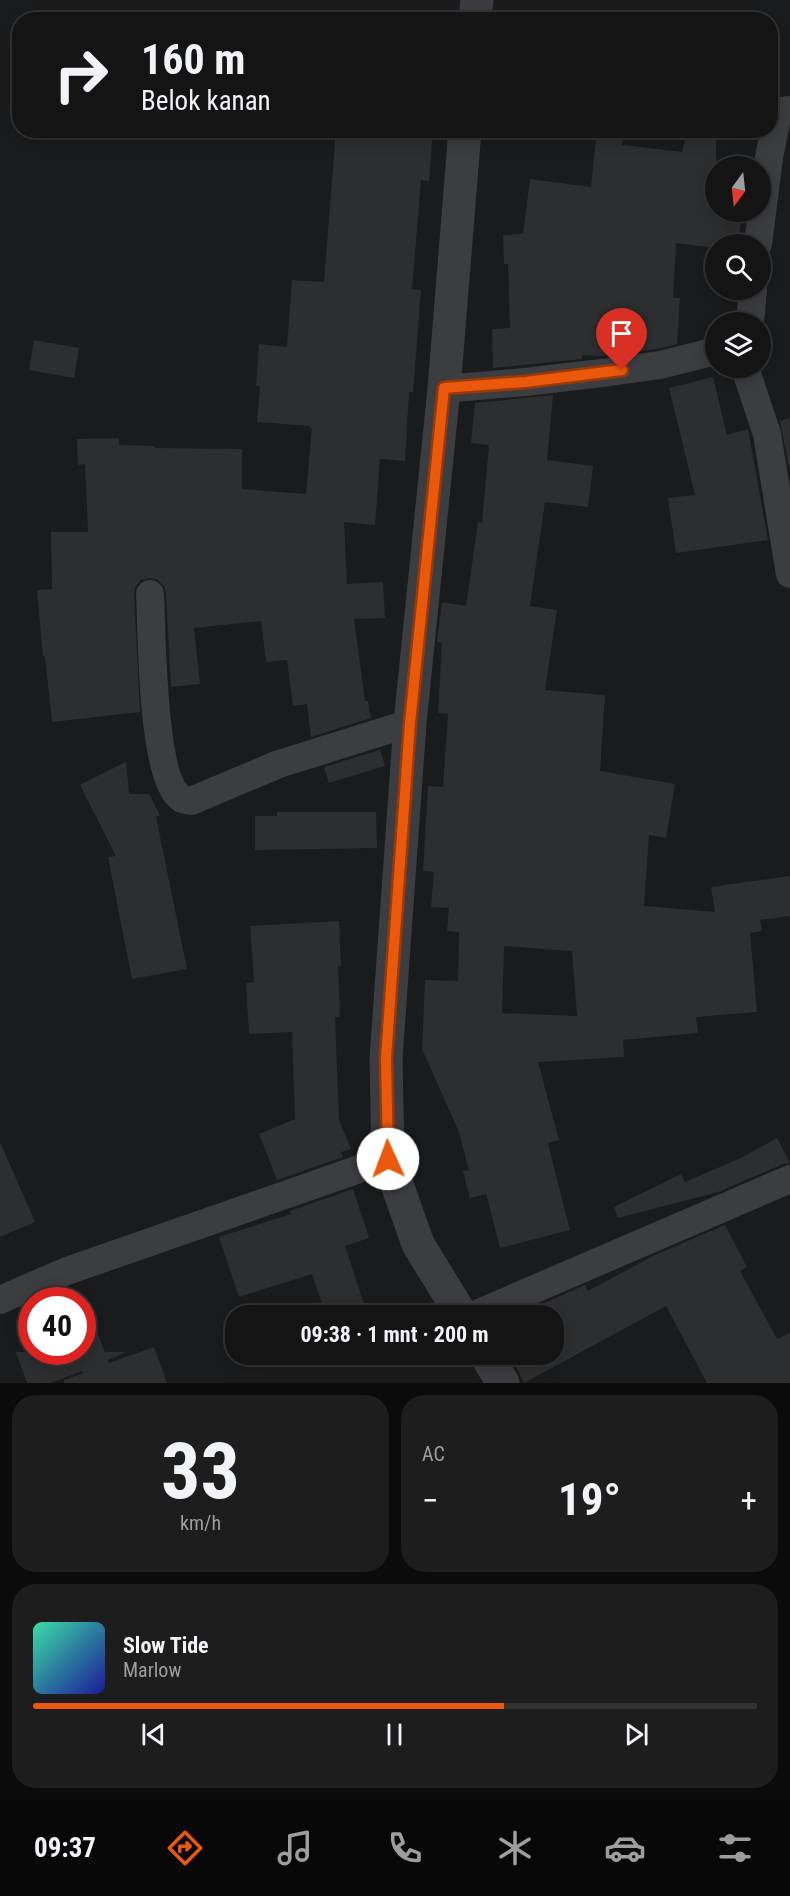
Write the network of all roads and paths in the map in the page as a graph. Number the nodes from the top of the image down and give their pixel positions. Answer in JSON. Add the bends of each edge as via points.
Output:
{"nodes":[{"id":1,"x":464,"y":138,"type":"edge"},
{"id":2,"x":773,"y":138,"type":"edge"},
{"id":3,"x":759,"y":234,"type":"edge"},
{"id":4,"x":705,"y":354,"type":"edge"},
{"id":5,"x":749,"y":378,"type":"edge"},
{"id":6,"x":444,"y":388,"type":"junction"},
{"id":7,"x":790,"y":574,"type":"edge"},
{"id":8,"x":150,"y":594,"type":"dead end"},
{"id":9,"x":410,"y":723,"type":"junction"},
{"id":10,"x":388,"y":1159,"type":"junction"},
{"id":11,"x":790,"y":1179,"type":"edge"},
{"id":12,"x":0,"y":1300,"type":"edge"},
{"id":13,"x":455,"y":1305,"type":"edge"},
{"id":14,"x":498,"y":1305,"type":"edge"},
{"id":15,"x":492,"y":1365,"type":"edge"},
{"id":16,"x":503,"y":1383,"type":"edge"}],
"edges":[{"from":1,"to":6,"type":"street"},
{"from":2,"to":3,"type":"street"},
{"from":4,"to":6,"type":"street","via":[[602,373]]},
{"from":5,"to":7,"type":"street","via":[[767,434]]},
{"from":6,"to":9,"type":"street"},
{"from":8,"to":9,"type":"street","via":[[156,723],[171,785],[181,798],[190,801],[279,764]]},
{"from":9,"to":10,"type":"street","via":[[386,1058]]},
{"from":10,"to":12,"type":"street","via":[[67,1271]]},
{"from":10,"to":13,"type":"street","via":[[418,1244]]},
{"from":11,"to":14,"type":"street"},
{"from":15,"to":16,"type":"street"}]}
